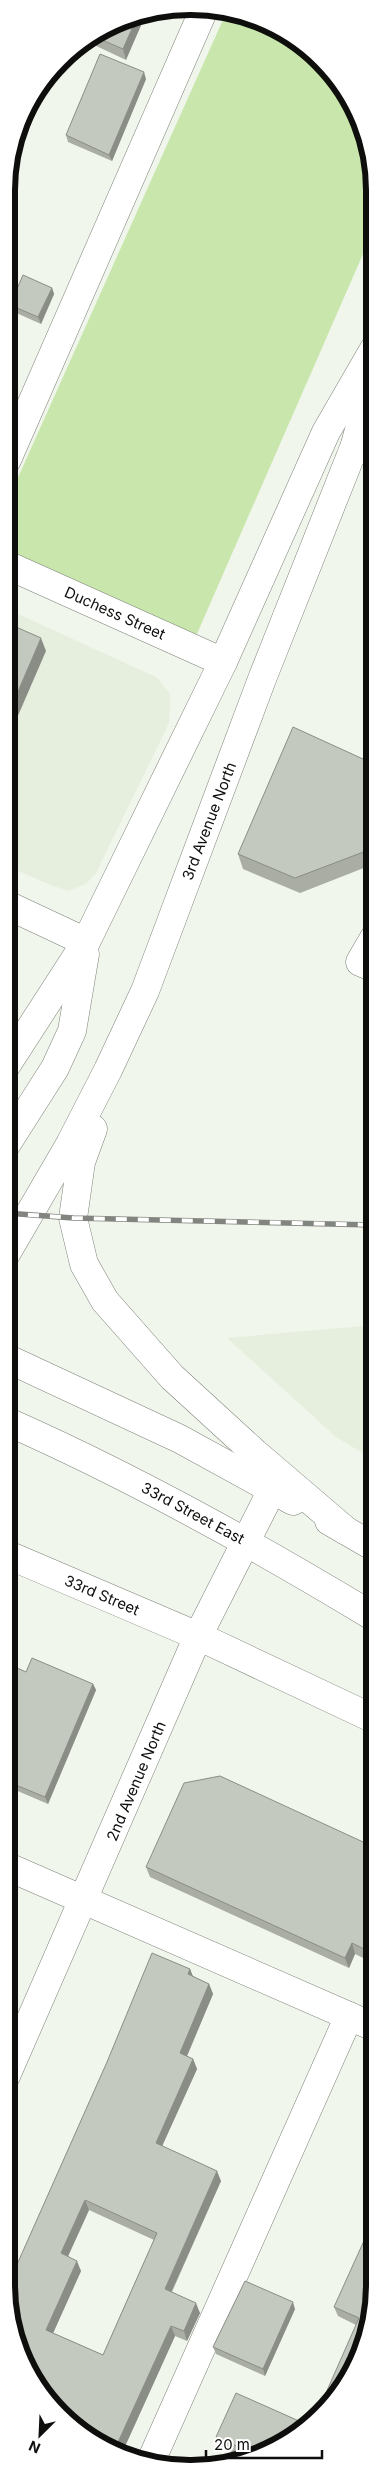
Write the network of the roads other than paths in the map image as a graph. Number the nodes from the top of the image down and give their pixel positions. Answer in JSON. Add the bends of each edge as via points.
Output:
{"nodes":[{"id":1,"x":202,"y":15,"type":"edge"},
{"id":2,"x":366,"y":363,"type":"edge"},
{"id":3,"x":15,"y":442,"type":"edge"},
{"id":4,"x":365,"y":450,"type":"edge"},
{"id":5,"x":15,"y":569,"type":"edge"},
{"id":6,"x":223,"y":662,"type":"junction"},
{"id":7,"x":15,"y":909,"type":"edge"},
{"id":8,"x":86,"y":942,"type":"junction"},
{"id":9,"x":366,"y":952,"type":"edge"},
{"id":10,"x":366,"y":965,"type":"edge"},
{"id":11,"x":145,"y":991,"type":"junction"},
{"id":12,"x":15,"y":1052,"type":"edge"},
{"id":13,"x":15,"y":1131,"type":"edge"},
{"id":14,"x":15,"y":1239,"type":"edge"},
{"id":15,"x":15,"y":1362,"type":"edge"},
{"id":16,"x":15,"y":1425,"type":"edge"},
{"id":17,"x":15,"y":1438,"type":"edge"},
{"id":18,"x":45,"y":1440,"type":"junction"},
{"id":19,"x":272,"y":1490,"type":"junction"},
{"id":20,"x":345,"y":1530,"type":"junction"},
{"id":21,"x":245,"y":1541,"type":"junction"},
{"id":22,"x":366,"y":1542,"type":"edge"},
{"id":23,"x":15,"y":1558,"type":"edge"},
{"id":24,"x":366,"y":1611,"type":"edge"},
{"id":25,"x":198,"y":1636,"type":"junction"},
{"id":26,"x":366,"y":1715,"type":"edge"},
{"id":27,"x":15,"y":1870,"type":"edge"},
{"id":28,"x":84,"y":1901,"type":"junction"},
{"id":29,"x":349,"y":2016,"type":"junction"},
{"id":30,"x":366,"y":2023,"type":"edge"},
{"id":31,"x":15,"y":2056,"type":"edge"},
{"id":32,"x":152,"y":2456,"type":"edge"}],
"edges":[{"from":1,"to":3,"type":"main road"},
{"from":2,"to":6,"type":"main road","via":[[326,432]]},
{"from":4,"to":11,"type":"main road","name":"3rd Avenue North","via":[[268,662]]},
{"from":5,"to":6,"type":"main road","name":"Duchess Street"},
{"from":6,"to":8,"type":"main road"},
{"from":7,"to":8,"type":"main road"},
{"from":8,"to":12,"type":"main road"},
{"from":8,"to":13,"type":"main road","via":[[72,1031],[55,1068]]},
{"from":9,"to":10,"type":"main road","via":[[360,962]]},
{"from":11,"to":14,"type":"main road","name":"3rd Avenue North","via":[[70,1144]]},
{"from":11,"to":20,"type":"main road","via":[[81,1162],[73,1218],[84,1264],[105,1301],[172,1377]]},
{"from":15,"to":19,"type":"main road","via":[[180,1439]]},
{"from":16,"to":18,"type":"main road","name":"33rd Street East"},
{"from":17,"to":18,"type":"main road"},
{"from":18,"to":21,"type":"main road","name":"33rd Street East","via":[[152,1491]]},
{"from":19,"to":20,"type":"main road"},
{"from":19,"to":21,"type":"main road","name":"2nd Avenue North"},
{"from":20,"to":22,"type":"main road"},
{"from":21,"to":24,"type":"main road","name":"33rd Street East"},
{"from":21,"to":25,"type":"main road","name":"2nd Avenue North"},
{"from":23,"to":25,"type":"main road","name":"33rd Street"},
{"from":25,"to":26,"type":"main road"},
{"from":25,"to":28,"type":"main road","name":"2nd Avenue North"},
{"from":27,"to":28,"type":"main road"},
{"from":28,"to":29,"type":"main road"},
{"from":28,"to":31,"type":"main road","name":"2nd Avenue North"},
{"from":29,"to":30,"type":"main road"},
{"from":29,"to":32,"type":"main road"}]}
